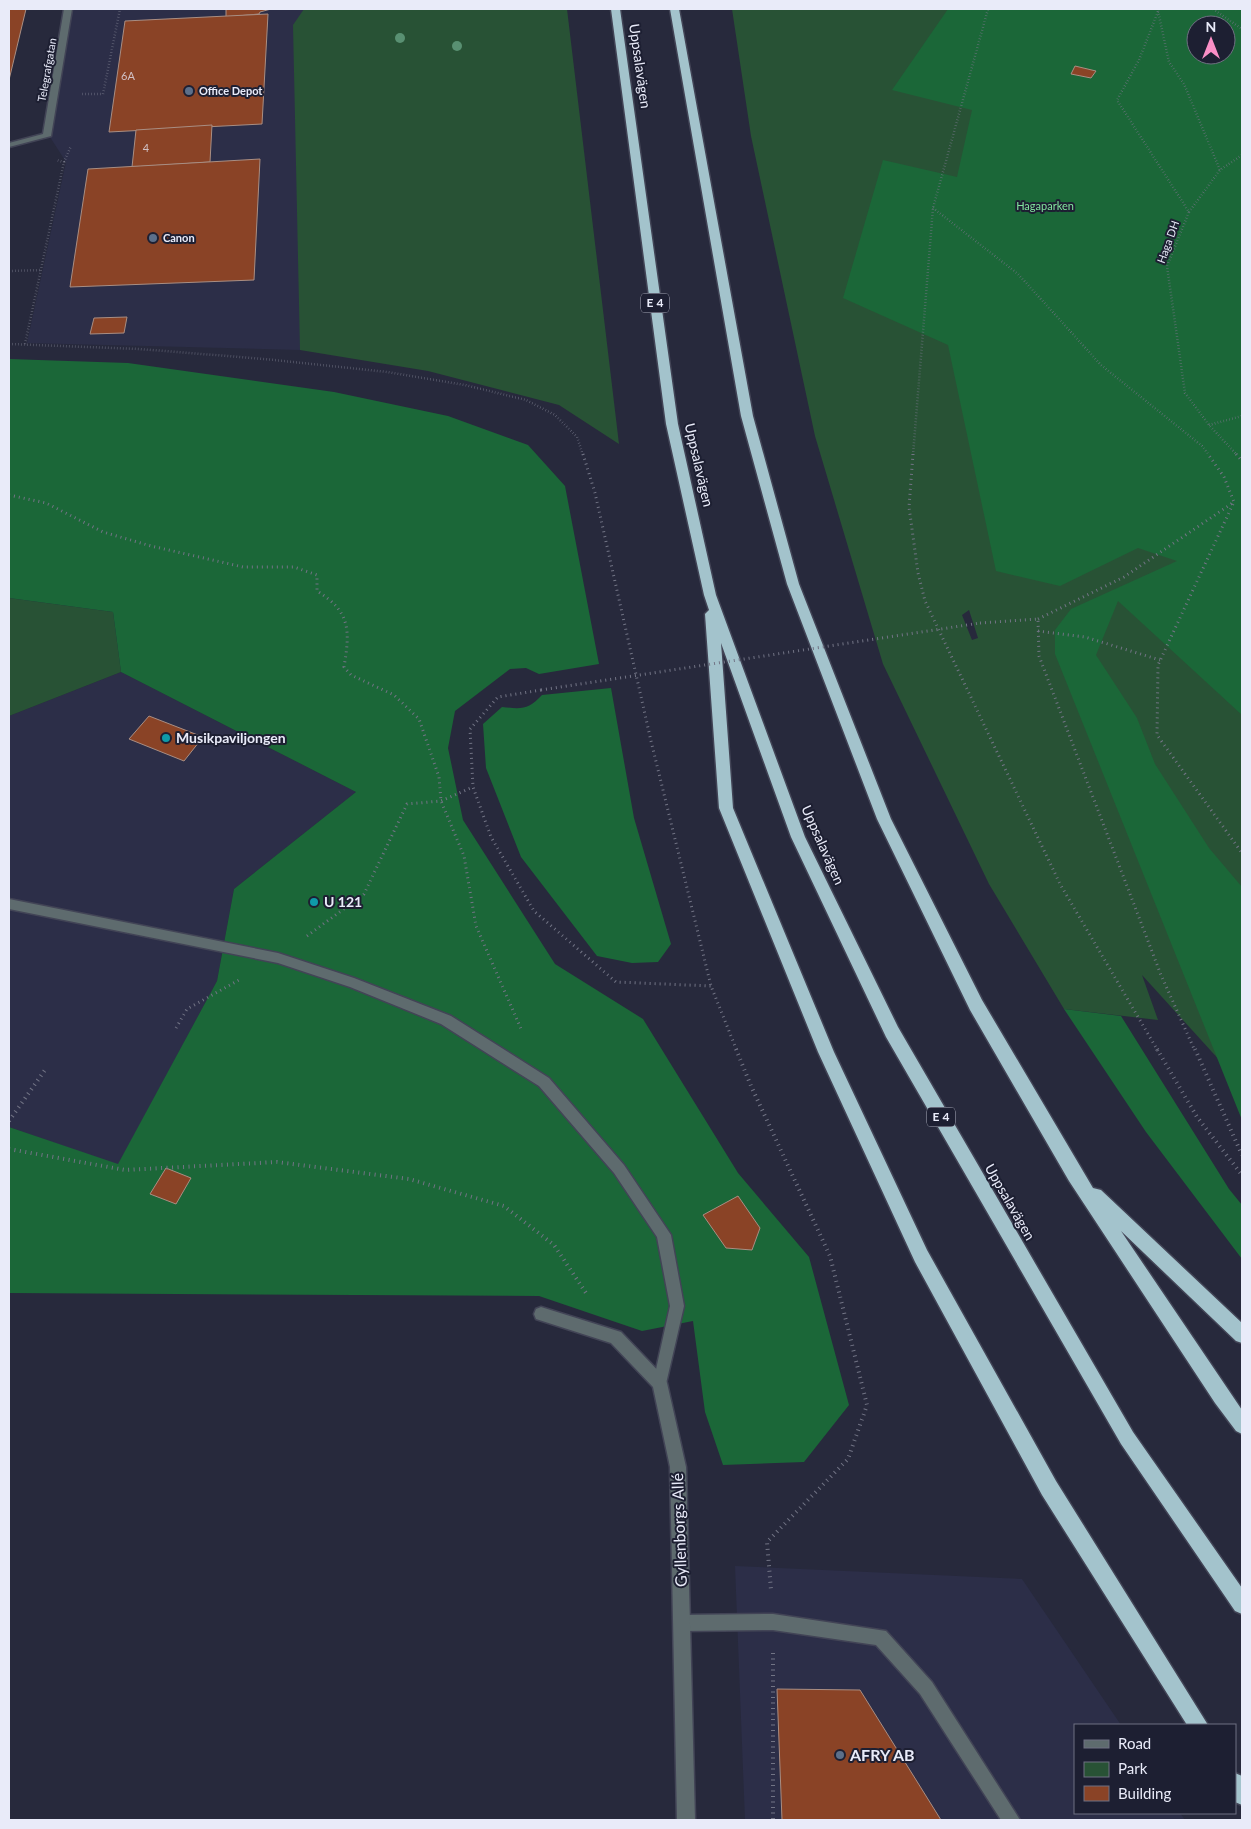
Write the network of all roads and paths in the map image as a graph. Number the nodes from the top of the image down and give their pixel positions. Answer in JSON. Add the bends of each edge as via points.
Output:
{"nodes":[{"id":1,"x":68,"y":9,"type":"edge"},
{"id":2,"x":120,"y":9,"type":"edge"},
{"id":3,"x":615,"y":9,"type":"edge"},
{"id":4,"x":674,"y":9,"type":"edge"},
{"id":5,"x":988,"y":9,"type":"edge"},
{"id":6,"x":1213,"y":9,"type":"edge"},
{"id":7,"x":1159,"y":10,"type":"edge"},
{"id":8,"x":1242,"y":29,"type":"edge"},
{"id":9,"x":82,"y":94,"type":"dead end"},
{"id":10,"x":72,"y":144,"type":"dead end"},
{"id":11,"x":9,"y":145,"type":"edge"},
{"id":12,"x":1242,"y":155,"type":"edge"},
{"id":13,"x":55,"y":160,"type":"dead end"},
{"id":14,"x":64,"y":162,"type":"junction"},
{"id":15,"x":1220,"y":170,"type":"junction"},
{"id":16,"x":933,"y":208,"type":"junction"},
{"id":17,"x":1189,"y":212,"type":"junction"},
{"id":18,"x":9,"y":270,"type":"edge"},
{"id":19,"x":41,"y":270,"type":"junction"},
{"id":20,"x":9,"y":344,"type":"edge"},
{"id":21,"x":25,"y":344,"type":"junction"},
{"id":22,"x":1242,"y":416,"type":"edge"},
{"id":23,"x":1208,"y":425,"type":"junction"},
{"id":24,"x":1242,"y":461,"type":"edge"},
{"id":25,"x":9,"y":495,"type":"edge"},
{"id":26,"x":1234,"y":502,"type":"junction"},
{"id":27,"x":710,"y":595,"type":"junction"},
{"id":28,"x":1038,"y":619,"type":"junction"},
{"id":29,"x":1038,"y":631,"type":"junction"},
{"id":30,"x":1160,"y":660,"type":"junction"},
{"id":31,"x":473,"y":787,"type":"junction"},
{"id":32,"x":442,"y":801,"type":"junction"},
{"id":33,"x":1242,"y":853,"type":"edge"},
{"id":34,"x":9,"y":904,"type":"edge"},
{"id":35,"x":278,"y":958,"type":"junction"},
{"id":36,"x":711,"y":986,"type":"junction"},
{"id":37,"x":176,"y":1028,"type":"dead end"},
{"id":38,"x":45,"y":1070,"type":"dead end"},
{"id":39,"x":544,"y":1082,"type":"junction"},
{"id":40,"x":9,"y":1121,"type":"edge"},
{"id":41,"x":9,"y":1149,"type":"edge"},
{"id":42,"x":1242,"y":1155,"type":"edge"},
{"id":43,"x":1242,"y":1175,"type":"edge"},
{"id":44,"x":1075,"y":1176,"type":"junction"},
{"id":45,"x":541,"y":1314,"type":"dead end"},
{"id":46,"x":1242,"y":1335,"type":"edge"},
{"id":47,"x":616,"y":1337,"type":"junction"},
{"id":48,"x":660,"y":1383,"type":"junction"},
{"id":49,"x":1242,"y":1425,"type":"edge"},
{"id":50,"x":1242,"y":1604,"type":"edge"},
{"id":51,"x":773,"y":1622,"type":"junction"},
{"id":52,"x":682,"y":1623,"type":"junction"},
{"id":53,"x":1197,"y":1724,"type":"edge"},
{"id":54,"x":686,"y":1820,"type":"edge"},
{"id":55,"x":773,"y":1820,"type":"edge"},
{"id":56,"x":1011,"y":1820,"type":"edge"}],
"edges":[{"from":1,"to":11,"type":"street","name":"Telegrafgatan","via":[[47,136]]},
{"from":2,"to":9,"type":"path","via":[[103,94]]},
{"from":3,"to":27,"type":"highway","name":"Uppsalavägen","number":"E 4","via":[[672,424]]},
{"from":4,"to":44,"type":"highway","via":[[747,416],[793,584],[884,819],[976,1006]]},
{"from":5,"to":16,"type":"path"},
{"from":6,"to":8,"type":"path"},
{"from":7,"to":15,"type":"path","via":[[1169,62],[1184,84]]},
{"from":7,"to":17,"type":"path","name":"Haga DH","via":[[1139,60],[1117,100]]},
{"from":10,"to":14,"type":"path"},
{"from":12,"to":15,"type":"path"},
{"from":13,"to":14,"type":"path"},
{"from":14,"to":19,"type":"path"},
{"from":15,"to":17,"type":"path"},
{"from":16,"to":26,"type":"path","via":[[1018,274],[1101,365],[1202,446],[1224,478]]},
{"from":16,"to":43,"type":"path","via":[[909,508],[925,600],[1060,884],[1197,1117]]},
{"from":17,"to":23,"type":"path","name":"Haga DH","via":[[1167,266],[1185,393]]},
{"from":18,"to":19,"type":"path"},
{"from":19,"to":21,"type":"path"},
{"from":20,"to":21,"type":"path"},
{"from":21,"to":36,"type":"path","via":[[265,358],[388,372],[465,385],[526,400],[555,415],[577,437],[595,493]]},
{"from":22,"to":23,"type":"path"},
{"from":23,"to":24,"type":"path","name":"Haga DH"},
{"from":25,"to":32,"type":"path","via":[[36,499],[103,532],[143,544],[239,567],[293,566],[317,575],[317,590],[334,600],[347,626],[349,638],[344,667],[351,675],[394,695],[419,719],[439,777]]},
{"from":26,"to":28,"type":"path","via":[[1124,578]]},
{"from":26,"to":30,"type":"path"},
{"from":27,"to":50,"type":"highway","name":"Uppsalavägen","number":"E 4","via":[[798,837],[892,1032],[1127,1438]]},
{"from":27,"to":53,"type":"highway","via":[[726,808],[826,1052],[921,1256],[1044,1479]]},
{"from":28,"to":29,"type":"path"},
{"from":28,"to":31,"type":"path","bridge":true,"via":[[980,623],[498,697],[470,729]]},
{"from":29,"to":30,"type":"path","via":[[1060,631],[1107,642]]},
{"from":29,"to":42,"type":"path","via":[[1039,656],[1161,975]]},
{"from":30,"to":33,"type":"path","via":[[1157,735]]},
{"from":31,"to":32,"type":"path"},
{"from":31,"to":36,"type":"path","via":[[492,837],[534,911],[616,982]]},
{"from":32,"to":35,"type":"path","via":[[407,804],[364,894]]},
{"from":32,"to":39,"type":"path","via":[[464,856],[476,926]]},
{"from":34,"to":35,"type":"street"},
{"from":35,"to":37,"type":"path","via":[[187,1009]]},
{"from":35,"to":39,"type":"street","via":[[446,1020]]},
{"from":36,"to":51,"type":"path","via":[[751,1086],[830,1256],[867,1405],[848,1459],[767,1542]]},
{"from":38,"to":40,"type":"path"},
{"from":39,"to":48,"type":"street","via":[[620,1169],[664,1235],[676,1306]]},
{"from":41,"to":47,"type":"path","via":[[125,1170],[277,1162],[409,1179],[504,1206],[554,1245]]},
{"from":44,"to":46,"type":"highway"},
{"from":44,"to":49,"type":"highway"},
{"from":45,"to":47,"type":"street"},
{"from":47,"to":48,"type":"street"},
{"from":48,"to":52,"type":"street","name":"Gyllenborgs Allé","via":[[678,1467]]},
{"from":51,"to":52,"type":"street"},
{"from":51,"to":55,"type":"path"},
{"from":51,"to":56,"type":"street","via":[[880,1638],[926,1688]]},
{"from":52,"to":54,"type":"street","name":"Gyllenborgs Allé"}]}
